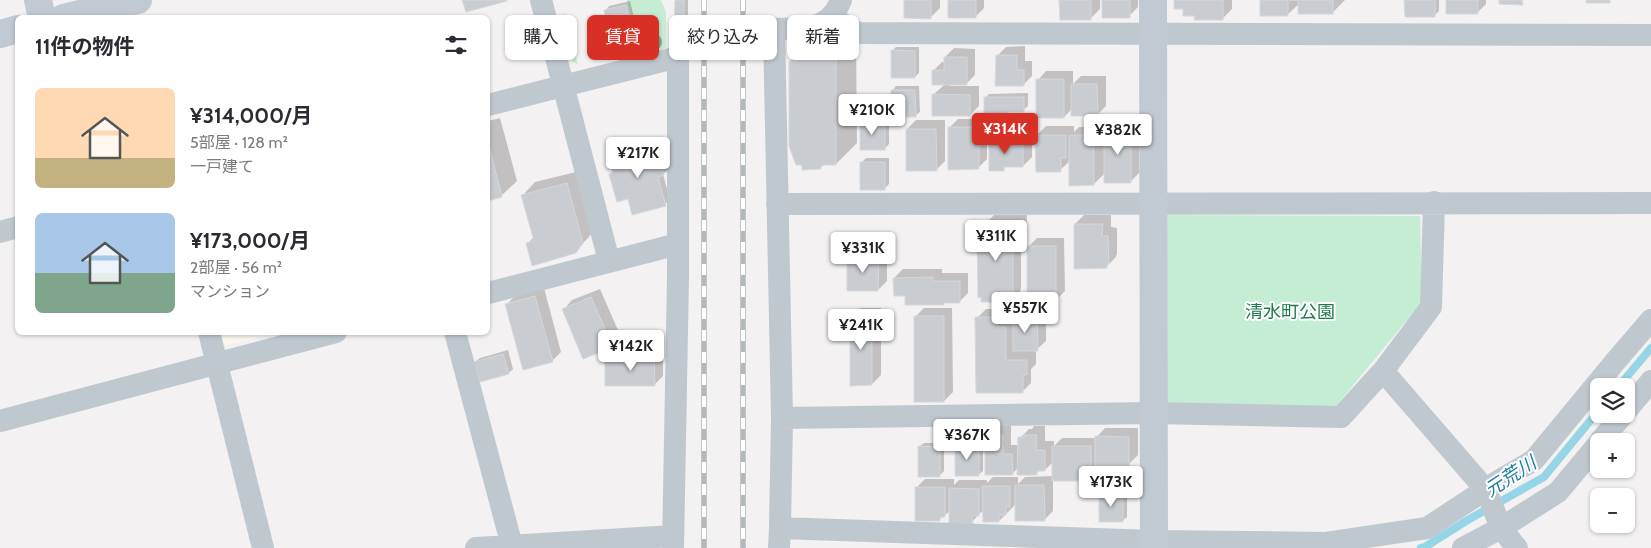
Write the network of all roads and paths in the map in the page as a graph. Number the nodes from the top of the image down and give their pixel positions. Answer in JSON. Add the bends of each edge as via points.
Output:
{"nodes":[{"id":1,"x":38,"y":0,"type":"edge"},
{"id":2,"x":541,"y":0,"type":"edge"},
{"id":3,"x":1153,"y":0,"type":"edge"},
{"id":4,"x":130,"y":7,"type":"edge"},
{"id":5,"x":837,"y":9,"type":"edge"},
{"id":6,"x":41,"y":15,"type":"edge"},
{"id":7,"x":81,"y":15,"type":"edge"},
{"id":8,"x":15,"y":30,"type":"edge"},
{"id":9,"x":0,"y":34,"type":"edge"},
{"id":10,"x":1153,"y":34,"type":"junction"},
{"id":11,"x":1651,"y":35,"type":"edge"},
{"id":12,"x":563,"y":86,"type":"junction"},
{"id":13,"x":490,"y":104,"type":"edge"},
{"id":14,"x":1434,"y":202,"type":"junction"},
{"id":15,"x":1651,"y":203,"type":"edge"},
{"id":16,"x":776,"y":204,"type":"junction"},
{"id":17,"x":1152,"y":204,"type":"junction"},
{"id":18,"x":15,"y":228,"type":"edge"},
{"id":19,"x":0,"y":232,"type":"edge"},
{"id":20,"x":678,"y":244,"type":"junction"},
{"id":21,"x":609,"y":261,"type":"junction"},
{"id":22,"x":490,"y":292,"type":"edge"},
{"id":23,"x":1651,"y":320,"type":"edge"},
{"id":24,"x":210,"y":335,"type":"edge"},
{"id":25,"x":325,"y":335,"type":"edge"},
{"id":26,"x":456,"y":335,"type":"edge"},
{"id":27,"x":217,"y":364,"type":"junction"},
{"id":28,"x":1383,"y":371,"type":"junction"},
{"id":29,"x":1651,"y":381,"type":"edge"},
{"id":30,"x":1635,"y":400,"type":"edge"},
{"id":31,"x":1154,"y":413,"type":"junction"},
{"id":32,"x":782,"y":418,"type":"junction"},
{"id":33,"x":0,"y":421,"type":"edge"},
{"id":34,"x":1616,"y":423,"type":"edge"},
{"id":35,"x":1608,"y":433,"type":"edge"},
{"id":36,"x":1590,"y":454,"type":"edge"},
{"id":37,"x":1486,"y":490,"type":"junction"},
{"id":38,"x":1501,"y":528,"type":"junction"},
{"id":39,"x":780,"y":538,"type":"edge"},
{"id":40,"x":673,"y":542,"type":"edge"},
{"id":41,"x":1155,"y":545,"type":"edge"},
{"id":42,"x":512,"y":546,"type":"junction"},
{"id":43,"x":263,"y":548,"type":"edge"},
{"id":44,"x":476,"y":548,"type":"edge"},
{"id":45,"x":1463,"y":548,"type":"edge"},
{"id":46,"x":1517,"y":548,"type":"edge"}],
"edges":[{"from":1,"to":6,"type":"street"},
{"from":2,"to":12,"type":"street"},
{"from":3,"to":10,"type":"street"},
{"from":4,"to":7,"type":"street"},
{"from":5,"to":10,"type":"street","via":[[858,33]]},
{"from":5,"to":16,"type":"street","via":[[813,28],[774,29]]},
{"from":8,"to":9,"type":"street"},
{"from":10,"to":11,"type":"street"},
{"from":10,"to":17,"type":"street"},
{"from":12,"to":13,"type":"street"},
{"from":12,"to":20,"type":"street","via":[[678,57]]},
{"from":12,"to":21,"type":"street"},
{"from":14,"to":15,"type":"street"},
{"from":14,"to":17,"type":"street"},
{"from":14,"to":28,"type":"street","via":[[1431,307]]},
{"from":16,"to":17,"type":"street"},
{"from":16,"to":32,"type":"street"},
{"from":17,"to":31,"type":"street"},
{"from":18,"to":19,"type":"street"},
{"from":20,"to":21,"type":"street"},
{"from":20,"to":40,"type":"street"},
{"from":21,"to":22,"type":"street"},
{"from":23,"to":37,"type":"street","via":[[1534,460]]},
{"from":24,"to":27,"type":"street"},
{"from":25,"to":27,"type":"street"},
{"from":26,"to":42,"type":"street"},
{"from":27,"to":33,"type":"street"},
{"from":27,"to":43,"type":"street"},
{"from":28,"to":31,"type":"street","via":[[1341,417]]},
{"from":28,"to":37,"type":"street"},
{"from":29,"to":30,"type":"street"},
{"from":31,"to":32,"type":"street"},
{"from":31,"to":41,"type":"street"},
{"from":32,"to":39,"type":"street"},
{"from":34,"to":35,"type":"street"},
{"from":36,"to":38,"type":"street","via":[[1558,492]]},
{"from":37,"to":38,"type":"street"},
{"from":37,"to":41,"type":"street","via":[[1427,528],[1326,543]]},
{"from":38,"to":45,"type":"street"},
{"from":38,"to":46,"type":"street"},
{"from":39,"to":41,"type":"street"},
{"from":40,"to":42,"type":"street"},
{"from":42,"to":44,"type":"street"}]}
